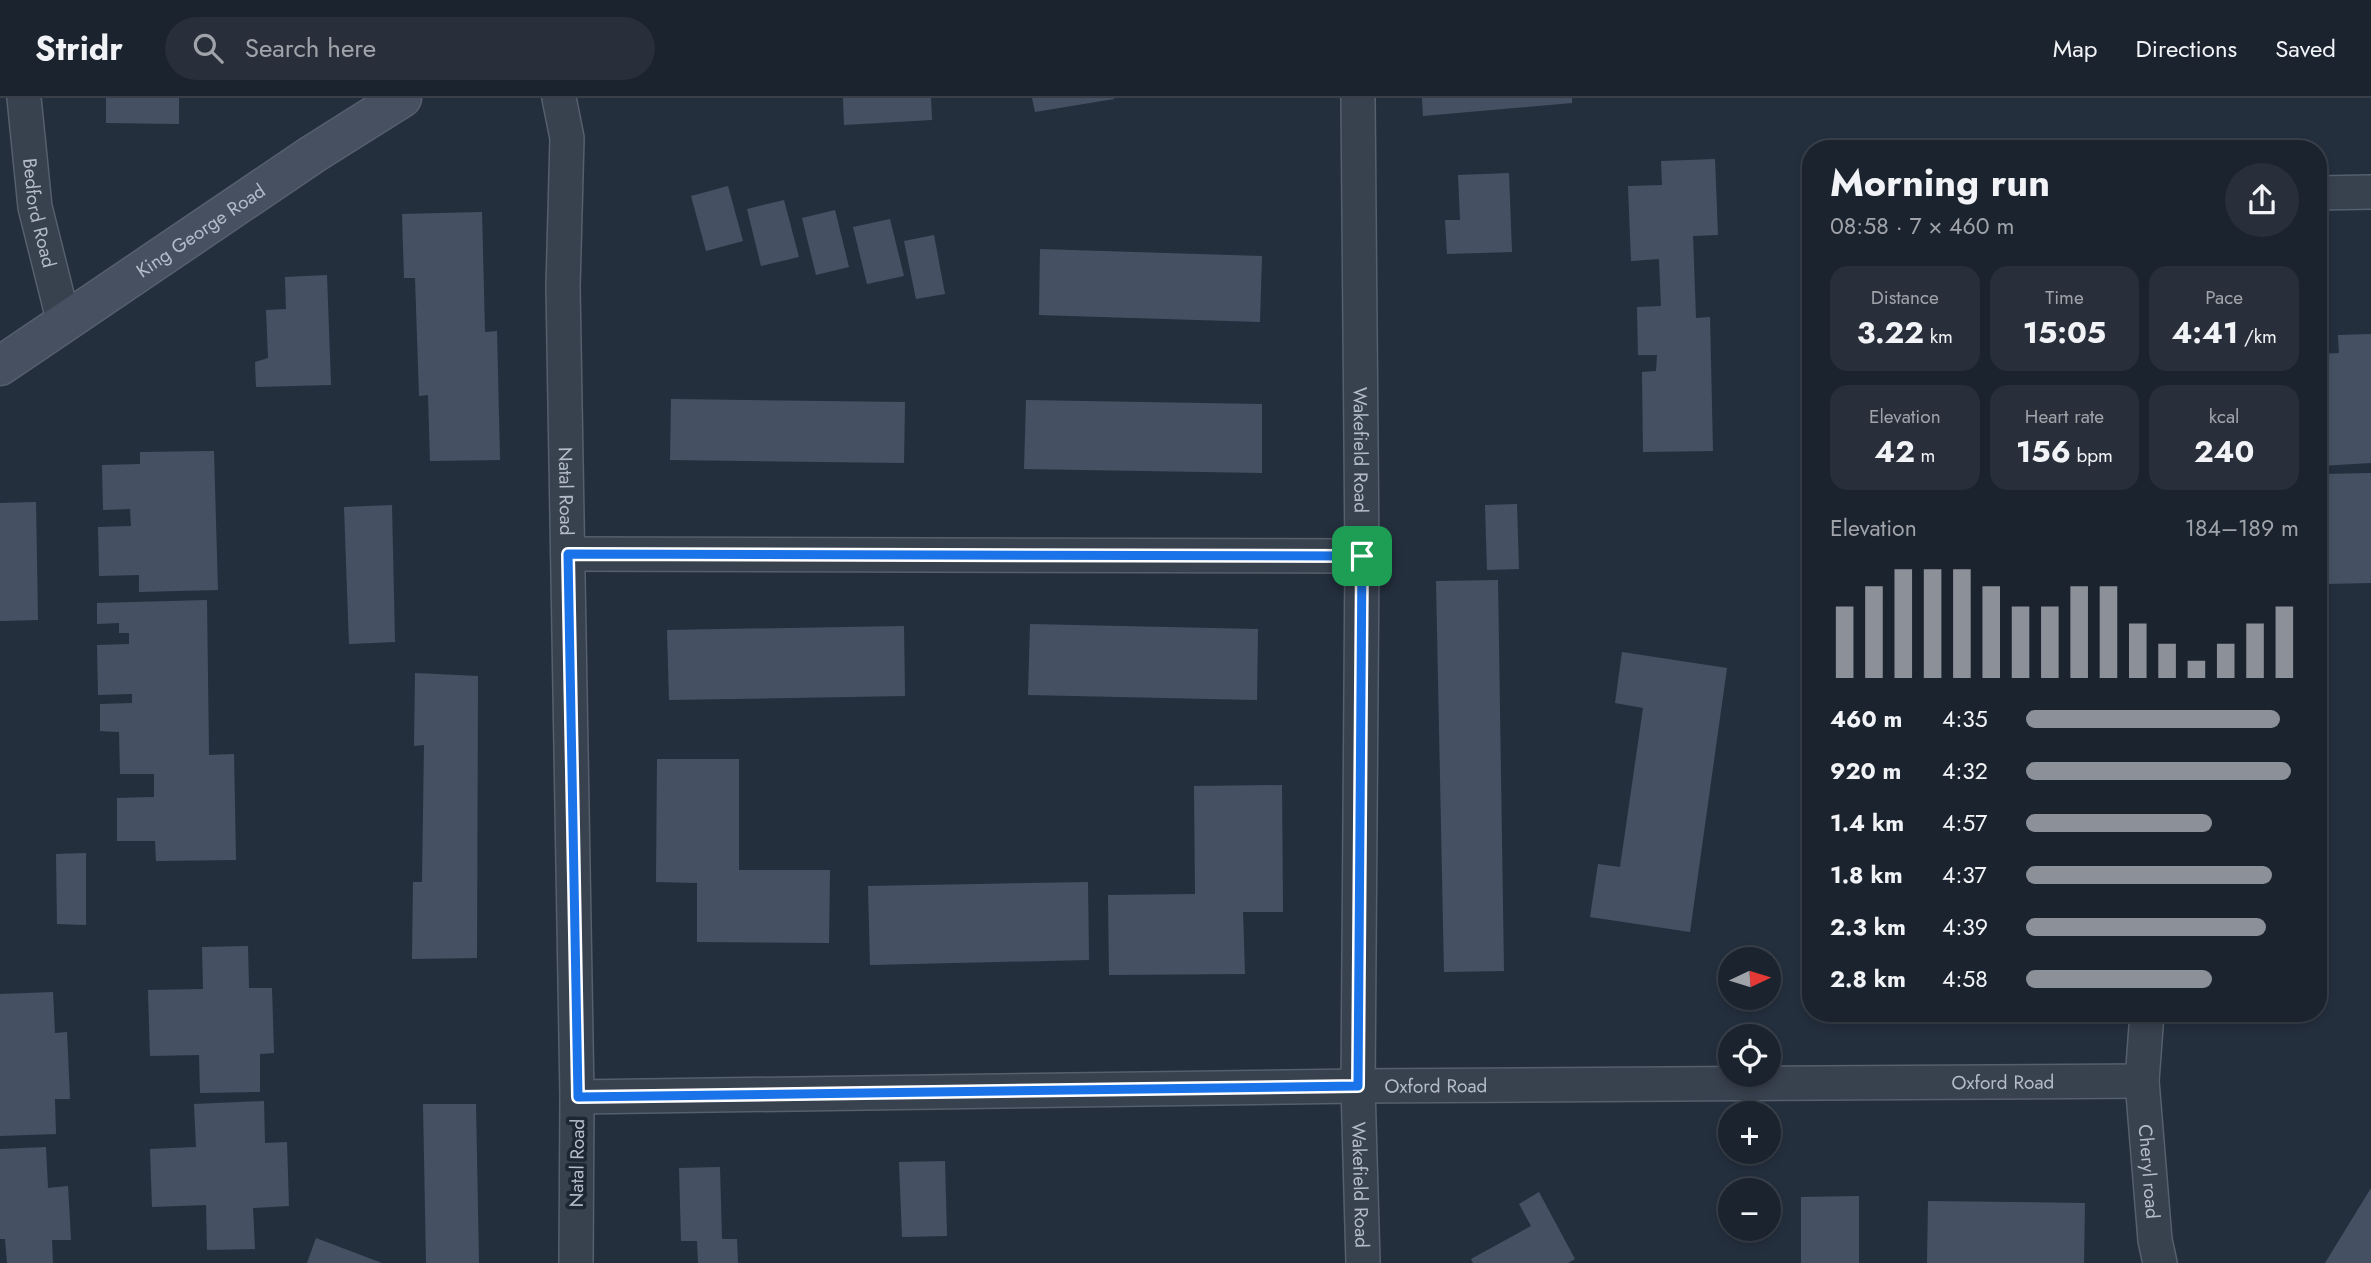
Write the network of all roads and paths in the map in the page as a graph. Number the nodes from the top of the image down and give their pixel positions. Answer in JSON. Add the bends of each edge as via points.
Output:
{"nodes":[{"id":1,"x":24,"y":98,"type":"edge"},
{"id":2,"x":402,"y":98,"type":"edge"},
{"id":3,"x":559,"y":98,"type":"edge"},
{"id":4,"x":1358,"y":98,"type":"edge"},
{"id":5,"x":2327,"y":192,"type":"edge"},
{"id":6,"x":2371,"y":192,"type":"edge"},
{"id":7,"x":64,"y":323,"type":"junction"},
{"id":8,"x":0,"y":366,"type":"edge"},
{"id":9,"x":568,"y":554,"type":"junction"},
{"id":10,"x":1362,"y":556,"type":"junction"},
{"id":11,"x":2146,"y":1022,"type":"edge"},
{"id":12,"x":2142,"y":1081,"type":"junction"},
{"id":13,"x":1358,"y":1086,"type":"junction"},
{"id":14,"x":578,"y":1097,"type":"junction"},
{"id":15,"x":576,"y":1263,"type":"edge"},
{"id":16,"x":1363,"y":1263,"type":"edge"},
{"id":17,"x":2160,"y":1263,"type":"edge"}],
"edges":[{"from":1,"to":7,"type":"street","name":"Bedford Road","via":[[36,207]]},
{"from":2,"to":7,"type":"main road","name":"King George Road"},
{"from":3,"to":9,"type":"street","name":"Natal Road","via":[[567,138],[563,287]]},
{"from":4,"to":10,"type":"street","name":"Wakefield Road"},
{"from":5,"to":6,"type":"street"},
{"from":7,"to":8,"type":"main road","name":"King George Road"},
{"from":9,"to":10,"type":"street"},
{"from":9,"to":14,"type":"street","name":"Natal Road"},
{"from":10,"to":13,"type":"street","name":"Wakefield Road"},
{"from":11,"to":12,"type":"street"},
{"from":12,"to":13,"type":"street","name":"Oxford Road"},
{"from":12,"to":17,"type":"street","name":"Cheryl road"},
{"from":13,"to":14,"type":"street","name":"Oxford Road"},
{"from":13,"to":16,"type":"street","name":"Wakefield Road"},
{"from":14,"to":15,"type":"street","name":"Natal Road"}]}
